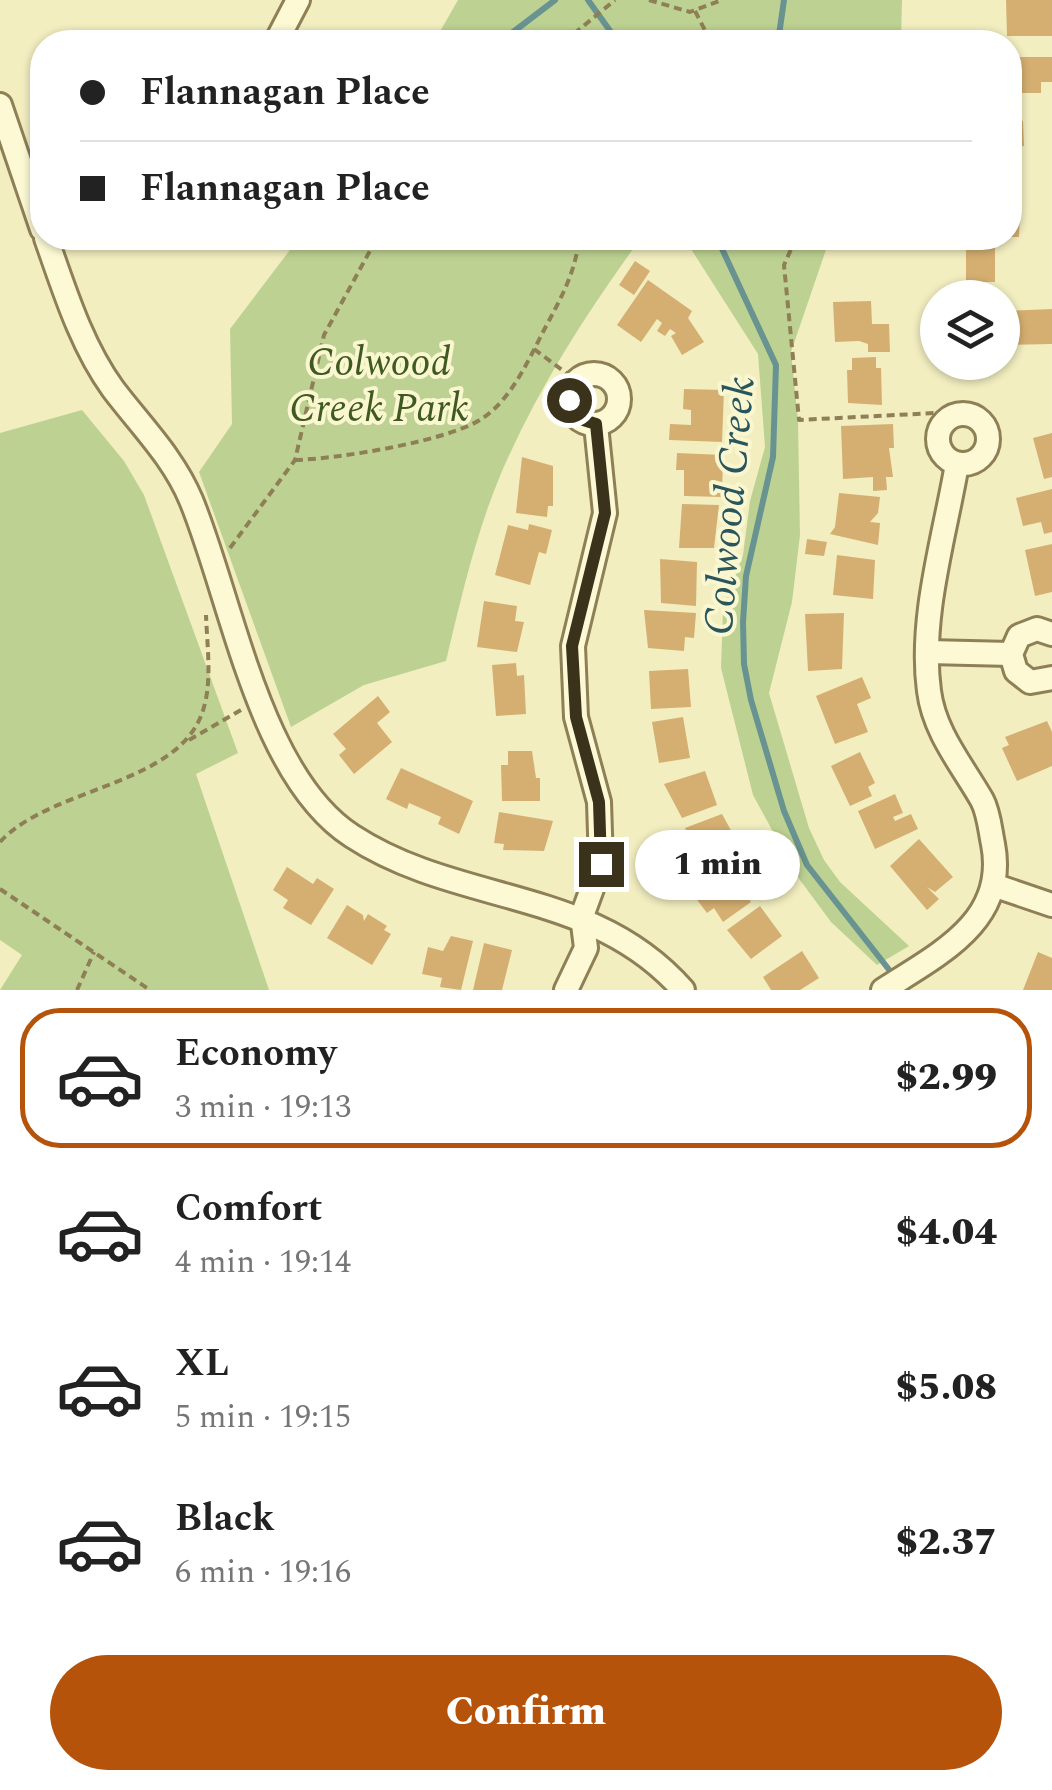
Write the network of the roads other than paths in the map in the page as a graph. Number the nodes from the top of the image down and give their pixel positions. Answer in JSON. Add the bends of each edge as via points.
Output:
{"nodes":[{"id":1,"x":298,"y":0,"type":"edge"},
{"id":2,"x":282,"y":30,"type":"edge"},
{"id":3,"x":0,"y":104,"type":"edge"},
{"id":4,"x":30,"y":191,"type":"edge"},
{"id":5,"x":51,"y":250,"type":"edge"},
{"id":6,"x":596,"y":424,"type":"junction"},
{"id":7,"x":958,"y":464,"type":"junction"},
{"id":8,"x":1052,"y":634,"type":"edge"},
{"id":9,"x":928,"y":652,"type":"junction"},
{"id":10,"x":1011,"y":654,"type":"junction"},
{"id":11,"x":1052,"y":678,"type":"edge"},
{"id":12,"x":993,"y":885,"type":"junction"},
{"id":13,"x":1052,"y":905,"type":"edge"},
{"id":14,"x":582,"y":916,"type":"junction"},
{"id":15,"x":566,"y":990,"type":"edge"},
{"id":16,"x":683,"y":990,"type":"edge"},
{"id":17,"x":883,"y":990,"type":"edge"}],
"edges":[{"from":1,"to":2,"type":"street"},
{"from":3,"to":4,"type":"street"},
{"from":5,"to":14,"type":"street","via":[[75,320],[112,387],[209,518],[215,568],[296,779],[349,835],[415,869]]},
{"from":6,"to":6,"type":"street","via":[[586,424],[569,400],[577,381],[596,374],[619,394],[614,414]]},
{"from":6,"to":14,"type":"street","via":[[605,513],[572,646],[576,717],[599,802],[601,864]]},
{"from":7,"to":7,"type":"street","via":[[938,444],[946,421],[968,415],[988,435],[984,454]]},
{"from":7,"to":9,"type":"street"},
{"from":8,"to":10,"type":"street","via":[[1037,629],[1020,636]]},
{"from":9,"to":10,"type":"street"},
{"from":9,"to":12,"type":"street","via":[[929,692],[943,738],[985,806],[998,870]]},
{"from":10,"to":11,"type":"street","via":[[1016,672],[1030,682]]},
{"from":12,"to":13,"type":"street"},
{"from":12,"to":17,"type":"street","via":[[986,908],[959,941]]},
{"from":14,"to":15,"type":"street","via":[[586,948]]},
{"from":14,"to":16,"type":"street","via":[[660,964]]}]}
